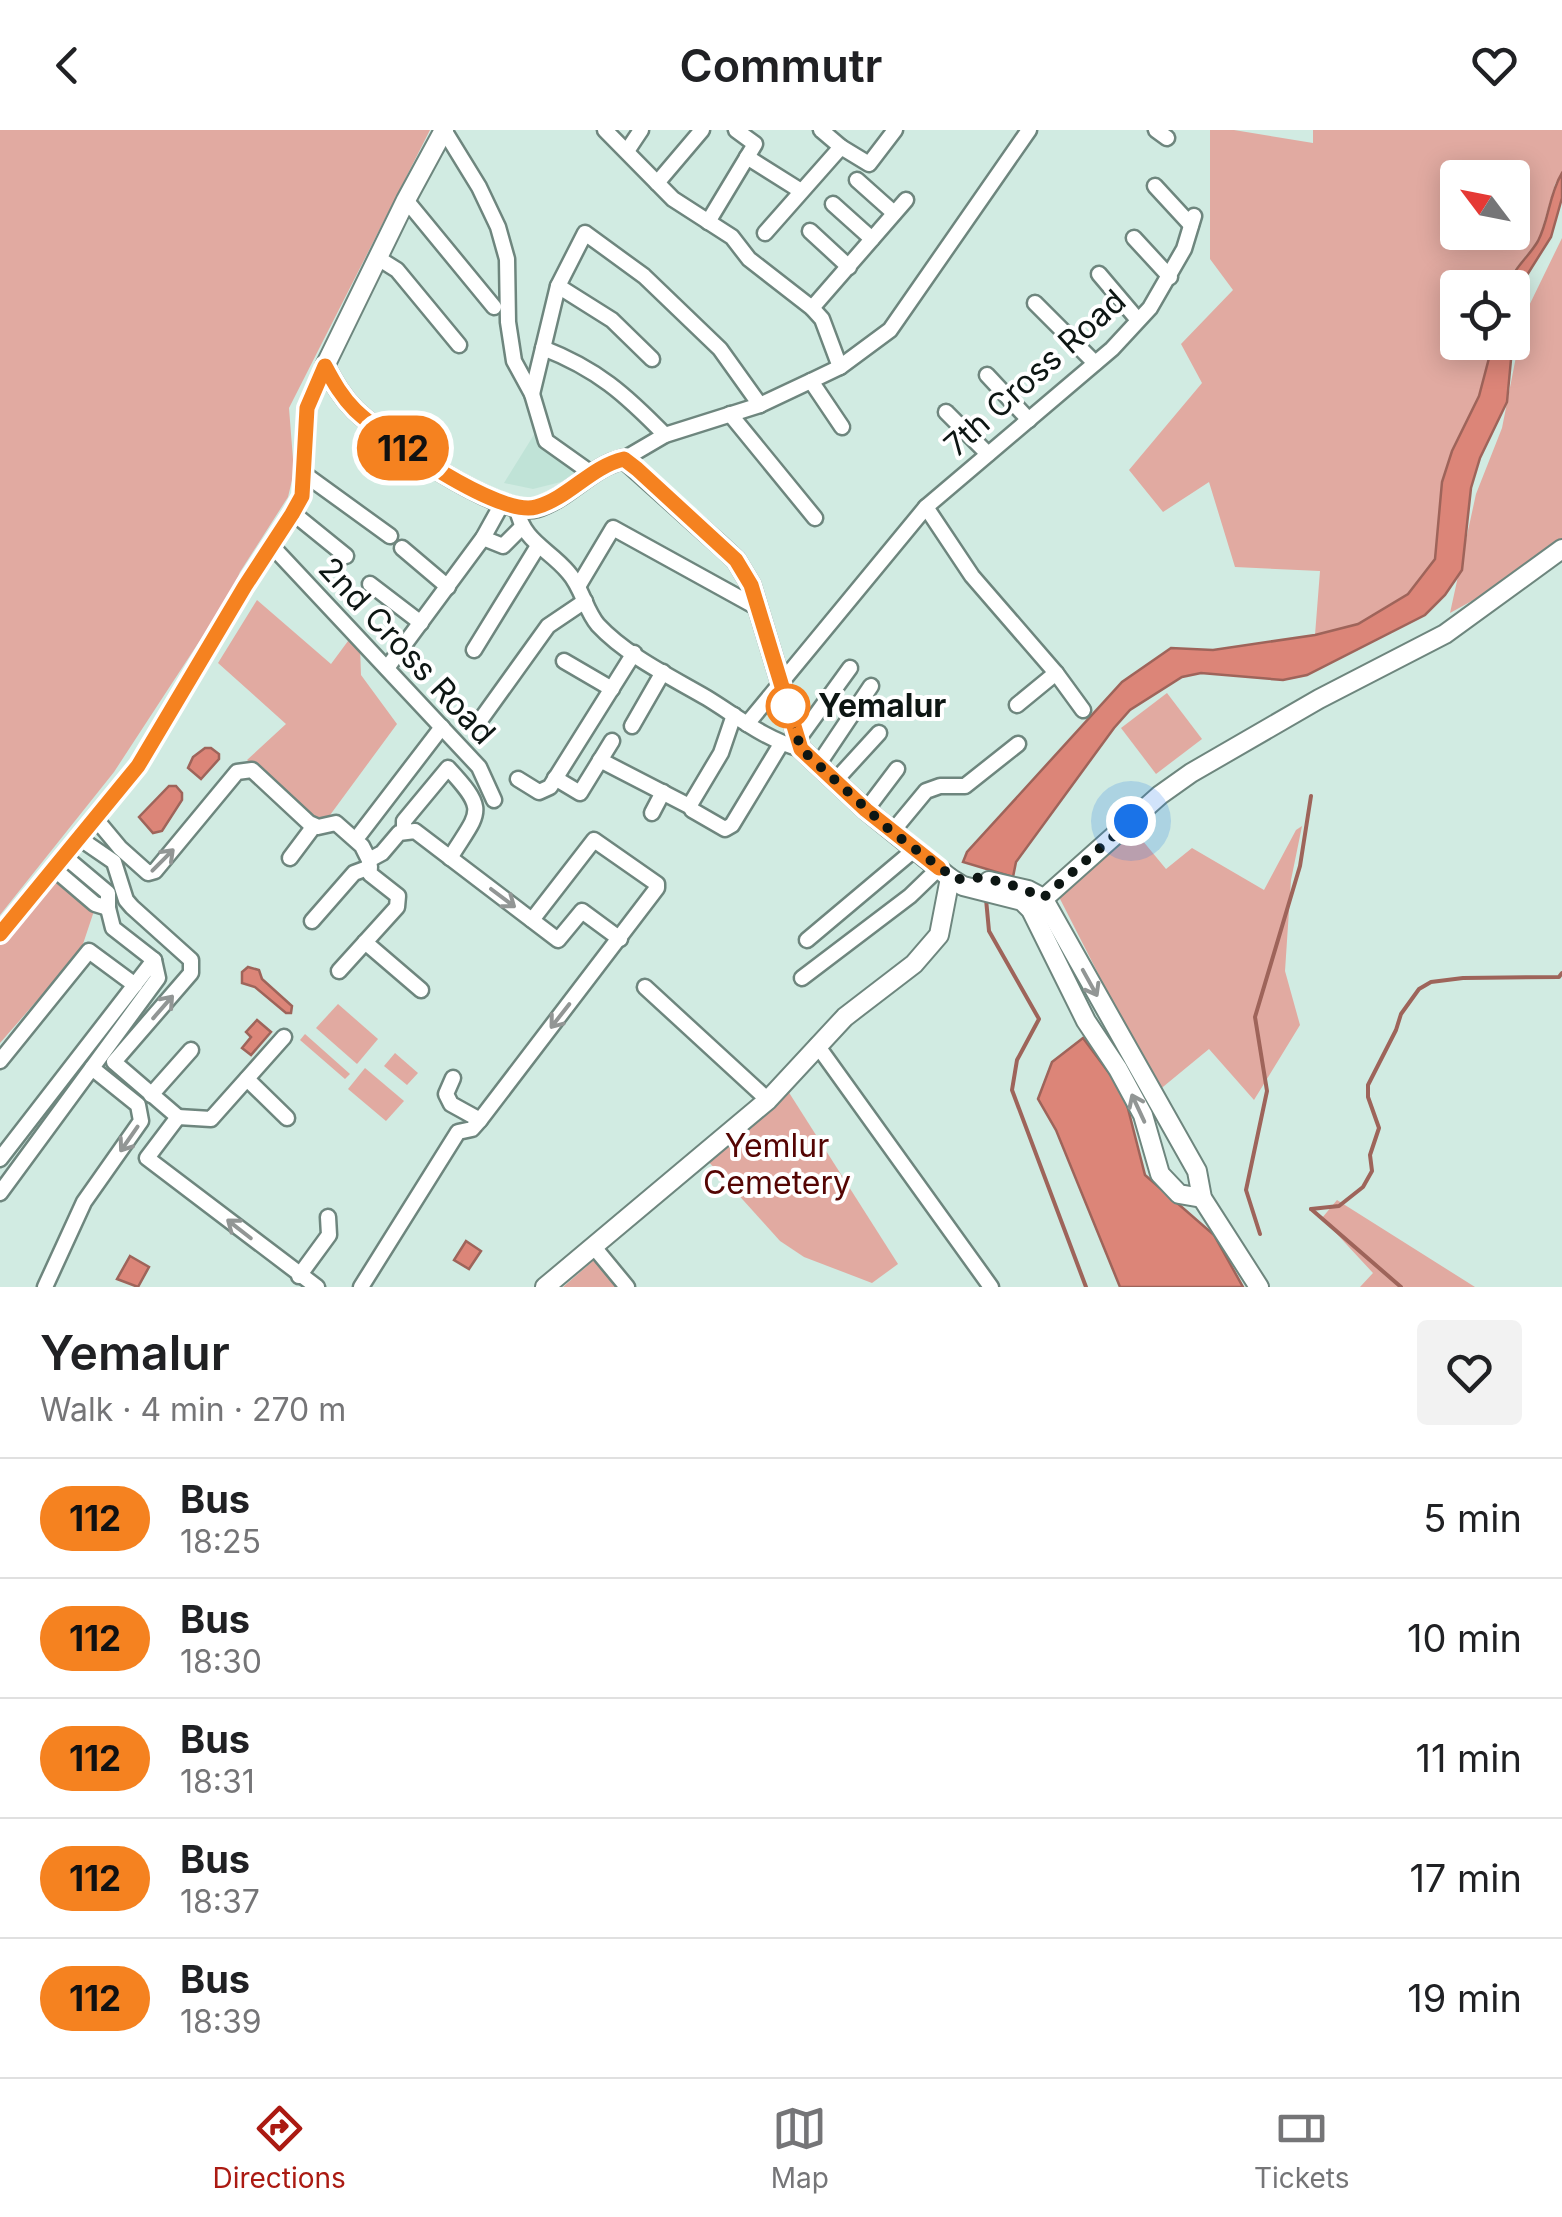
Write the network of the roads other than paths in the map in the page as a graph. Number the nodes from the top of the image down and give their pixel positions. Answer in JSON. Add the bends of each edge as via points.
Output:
{"nodes":[{"id":1,"x":444,"y":130,"type":"edge"},
{"id":2,"x":641,"y":130,"type":"edge"},
{"id":3,"x":702,"y":130,"type":"edge"},
{"id":4,"x":736,"y":130,"type":"edge"},
{"id":5,"x":895,"y":130,"type":"edge"},
{"id":6,"x":609,"y":131,"type":"edge"},
{"id":7,"x":824,"y":131,"type":"edge"},
{"id":8,"x":1026,"y":131,"type":"edge"},
{"id":9,"x":841,"y":147,"type":"junction"},
{"id":10,"x":626,"y":151,"type":"junction"},
{"id":11,"x":747,"y":157,"type":"junction"},
{"id":12,"x":857,"y":180,"type":"dead end"},
{"id":13,"x":657,"y":183,"type":"junction"},
{"id":14,"x":1155,"y":186,"type":"dead end"},
{"id":15,"x":802,"y":192,"type":"junction"},
{"id":16,"x":406,"y":200,"type":"junction"},
{"id":17,"x":906,"y":200,"type":"dead end"},
{"id":18,"x":832,"y":204,"type":"dead end"},
{"id":19,"x":894,"y":213,"type":"junction"},
{"id":20,"x":708,"y":222,"type":"junction"},
{"id":21,"x":810,"y":232,"type":"dead end"},
{"id":22,"x":764,"y":233,"type":"dead end"},
{"id":23,"x":1134,"y":238,"type":"dead end"},
{"id":24,"x":872,"y":239,"type":"junction"},
{"id":25,"x":378,"y":258,"type":"junction"},
{"id":26,"x":849,"y":267,"type":"junction"},
{"id":27,"x":1099,"y":274,"type":"dead end"},
{"id":28,"x":1170,"y":277,"type":"junction"},
{"id":29,"x":558,"y":286,"type":"junction"},
{"id":30,"x":1035,"y":304,"type":"dead end"},
{"id":31,"x":494,"y":307,"type":"dead end"},
{"id":32,"x":812,"y":308,"type":"junction"},
{"id":33,"x":1138,"y":320,"type":"junction"},
{"id":34,"x":459,"y":345,"type":"dead end"},
{"id":35,"x":543,"y":348,"type":"junction"},
{"id":36,"x":652,"y":359,"type":"dead end"},
{"id":37,"x":1094,"y":364,"type":"junction"},
{"id":38,"x":325,"y":366,"type":"junction"},
{"id":39,"x":840,"y":367,"type":"junction"},
{"id":40,"x":987,"y":376,"type":"dead end"},
{"id":41,"x":811,"y":381,"type":"junction"},
{"id":42,"x":532,"y":394,"type":"junction"},
{"id":43,"x":760,"y":405,"type":"junction"},
{"id":44,"x":946,"y":412,"type":"dead end"},
{"id":45,"x":730,"y":414,"type":"junction"},
{"id":46,"x":1029,"y":420,"type":"junction"},
{"id":47,"x":842,"y":426,"type":"dead end"},
{"id":48,"x":665,"y":435,"type":"junction"},
{"id":49,"x":988,"y":454,"type":"junction"},
{"id":50,"x":624,"y":459,"type":"junction"},
{"id":51,"x":303,"y":473,"type":"junction"},
{"id":52,"x":591,"y":474,"type":"junction"},
{"id":53,"x":510,"y":505,"type":"junction"},
{"id":54,"x":926,"y":507,"type":"junction"},
{"id":55,"x":292,"y":514,"type":"junction"},
{"id":56,"x":815,"y":518,"type":"dead end"},
{"id":57,"x":522,"y":528,"type":"junction"},
{"id":58,"x":390,"y":536,"type":"dead end"},
{"id":59,"x":483,"y":538,"type":"junction"},
{"id":60,"x":271,"y":545,"type":"junction"},
{"id":61,"x":538,"y":546,"type":"junction"},
{"id":62,"x":402,"y":548,"type":"dead end"},
{"id":63,"x":1562,"y":549,"type":"edge"},
{"id":64,"x":346,"y":556,"type":"dead end"},
{"id":65,"x":370,"y":584,"type":"dead end"},
{"id":66,"x":579,"y":585,"type":"junction"},
{"id":67,"x":448,"y":587,"type":"junction"},
{"id":68,"x":585,"y":600,"type":"junction"},
{"id":69,"x":758,"y":608,"type":"junction"},
{"id":70,"x":422,"y":623,"type":"junction"},
{"id":71,"x":474,"y":650,"type":"dead end"},
{"id":72,"x":634,"y":653,"type":"junction"},
{"id":73,"x":564,"y":661,"type":"dead end"},
{"id":74,"x":387,"y":668,"type":"junction"},
{"id":75,"x":850,"y":668,"type":"dead end"},
{"id":76,"x":663,"y":672,"type":"junction"},
{"id":77,"x":1056,"y":673,"type":"junction"},
{"id":78,"x":782,"y":684,"type":"junction"},
{"id":79,"x":871,"y":686,"type":"dead end"},
{"id":80,"x":612,"y":690,"type":"junction"},
{"id":81,"x":1017,"y":705,"type":"dead end"},
{"id":82,"x":1083,"y":710,"type":"dead end"},
{"id":83,"x":740,"y":719,"type":"junction"},
{"id":84,"x":479,"y":722,"type":"dead end"},
{"id":85,"x":632,"y":726,"type":"dead end"},
{"id":86,"x":442,"y":727,"type":"junction"},
{"id":87,"x":878,"y":733,"type":"dead end"},
{"id":88,"x":612,"y":741,"type":"dead end"},
{"id":89,"x":1018,"y":744,"type":"dead end"},
{"id":90,"x":793,"y":745,"type":"junction"},
{"id":91,"x":600,"y":760,"type":"junction"},
{"id":92,"x":818,"y":765,"type":"junction"},
{"id":93,"x":896,"y":769,"type":"dead end"},
{"id":94,"x":556,"y":778,"type":"junction"},
{"id":95,"x":518,"y":779,"type":"dead end"},
{"id":96,"x":835,"y":781,"type":"junction"},
{"id":97,"x":663,"y":792,"type":"junction"},
{"id":98,"x":494,"y":800,"type":"dead end"},
{"id":99,"x":691,"y":807,"type":"junction"},
{"id":100,"x":866,"y":810,"type":"junction"},
{"id":101,"x":652,"y":814,"type":"dead end"},
{"id":102,"x":95,"y":818,"type":"junction"},
{"id":103,"x":314,"y":826,"type":"junction"},
{"id":104,"x":404,"y":830,"type":"junction"},
{"id":105,"x":892,"y":832,"type":"junction"},
{"id":106,"x":360,"y":834,"type":"dead end"},
{"id":107,"x":79,"y":838,"type":"junction"},
{"id":108,"x":914,"y":850,"type":"junction"},
{"id":109,"x":64,"y":856,"type":"junction"},
{"id":110,"x":121,"y":858,"type":"junction"},
{"id":111,"x":290,"y":858,"type":"dead end"},
{"id":112,"x":450,"y":858,"type":"junction"},
{"id":113,"x":369,"y":863,"type":"junction"},
{"id":114,"x":54,"y":869,"type":"junction"},
{"id":115,"x":954,"y":878,"type":"junction"},
{"id":116,"x":1031,"y":900,"type":"junction"},
{"id":117,"x":108,"y":908,"type":"junction"},
{"id":118,"x":532,"y":920,"type":"junction"},
{"id":119,"x":312,"y":921,"type":"dead end"},
{"id":120,"x":0,"y":934,"type":"edge"},
{"id":121,"x":620,"y":939,"type":"junction"},
{"id":122,"x":807,"y":940,"type":"dead end"},
{"id":123,"x":365,"y":942,"type":"junction"},
{"id":124,"x":154,"y":960,"type":"junction"},
{"id":125,"x":339,"y":971,"type":"dead end"},
{"id":126,"x":802,"y":978,"type":"dead end"},
{"id":127,"x":135,"y":984,"type":"junction"},
{"id":128,"x":645,"y":988,"type":"dead end"},
{"id":129,"x":421,"y":990,"type":"dead end"},
{"id":130,"x":284,"y":1037,"type":"dead end"},
{"id":131,"x":818,"y":1046,"type":"junction"},
{"id":132,"x":191,"y":1050,"type":"dead end"},
{"id":133,"x":0,"y":1061,"type":"edge"},
{"id":134,"x":92,"y":1068,"type":"junction"},
{"id":135,"x":453,"y":1078,"type":"dead end"},
{"id":136,"x":246,"y":1079,"type":"junction"},
{"id":137,"x":151,"y":1094,"type":"junction"},
{"id":138,"x":768,"y":1100,"type":"junction"},
{"id":139,"x":178,"y":1118,"type":"junction"},
{"id":140,"x":287,"y":1118,"type":"dead end"},
{"id":141,"x":480,"y":1120,"type":"junction"},
{"id":142,"x":0,"y":1159,"type":"edge"},
{"id":143,"x":0,"y":1193,"type":"edge"},
{"id":144,"x":1202,"y":1198,"type":"junction"},
{"id":145,"x":328,"y":1218,"type":"dead end"},
{"id":146,"x":594,"y":1247,"type":"junction"},
{"id":147,"x":299,"y":1276,"type":"junction"},
{"id":148,"x":45,"y":1287,"type":"edge"},
{"id":149,"x":317,"y":1287,"type":"edge"},
{"id":150,"x":361,"y":1287,"type":"edge"},
{"id":151,"x":545,"y":1287,"type":"edge"},
{"id":152,"x":628,"y":1287,"type":"edge"},
{"id":153,"x":991,"y":1287,"type":"edge"},
{"id":154,"x":1260,"y":1287,"type":"edge"}],
"edges":[{"from":1,"to":16,"type":"street"},
{"from":1,"to":42,"type":"street","via":[[498,226],[507,259],[514,360]]},
{"from":2,"to":10,"type":"street"},
{"from":3,"to":13,"type":"street"},
{"from":4,"to":11,"type":"street","via":[[755,144]]},
{"from":5,"to":9,"type":"street","via":[[869,164]]},
{"from":6,"to":10,"type":"street"},
{"from":7,"to":9,"type":"street"},
{"from":8,"to":39,"type":"street","via":[[890,330]]},
{"from":9,"to":15,"type":"street"},
{"from":10,"to":13,"type":"street"},
{"from":11,"to":15,"type":"street"},
{"from":11,"to":20,"type":"street"},
{"from":12,"to":19,"type":"street"},
{"from":13,"to":20,"type":"street"},
{"from":14,"to":28,"type":"street","name":"7th Cross Road","via":[[1192,220]]},
{"from":15,"to":22,"type":"street"},
{"from":16,"to":25,"type":"street"},
{"from":16,"to":31,"type":"street"},
{"from":17,"to":19,"type":"street"},
{"from":18,"to":24,"type":"street"},
{"from":19,"to":24,"type":"street"},
{"from":20,"to":32,"type":"street"},
{"from":21,"to":26,"type":"street"},
{"from":23,"to":28,"type":"street"},
{"from":24,"to":26,"type":"street"},
{"from":25,"to":34,"type":"street","via":[[397,270]]},
{"from":25,"to":38,"type":"street"},
{"from":26,"to":32,"type":"street"},
{"from":27,"to":33,"type":"street"},
{"from":28,"to":33,"type":"street","name":"7th Cross Road"},
{"from":29,"to":35,"type":"street"},
{"from":29,"to":36,"type":"street","via":[[612,320]]},
{"from":29,"to":43,"type":"street","via":[[585,233],[644,276],[720,349]]},
{"from":30,"to":37,"type":"street"},
{"from":32,"to":39,"type":"street"},
{"from":33,"to":37,"type":"street","name":"7th Cross Road"},
{"from":35,"to":42,"type":"street"},
{"from":35,"to":48,"type":"street","via":[[586,366]]},
{"from":37,"to":46,"type":"street","name":"7th Cross Road"},
{"from":38,"to":51,"type":"street","via":[[307,408]]},
{"from":38,"to":53,"type":"street","via":[[357,412],[426,466]]},
{"from":39,"to":41,"type":"street"},
{"from":40,"to":46,"type":"street"},
{"from":41,"to":43,"type":"street"},
{"from":41,"to":47,"type":"street"},
{"from":42,"to":52,"type":"street","via":[[546,441]]},
{"from":43,"to":45,"type":"street"},
{"from":44,"to":49,"type":"street"},
{"from":45,"to":48,"type":"street"},
{"from":45,"to":56,"type":"street"},
{"from":46,"to":49,"type":"street","name":"7th Cross Road"},
{"from":48,"to":50,"type":"street"},
{"from":49,"to":54,"type":"street","name":"7th Cross Road"},
{"from":50,"to":52,"type":"street"},
{"from":50,"to":69,"type":"street","via":[[736,560]]},
{"from":51,"to":55,"type":"street"},
{"from":51,"to":58,"type":"street"},
{"from":52,"to":53,"type":"street","via":[[535,508]]},
{"from":53,"to":57,"type":"street"},
{"from":53,"to":59,"type":"street"},
{"from":54,"to":77,"type":"street","via":[[972,576]]},
{"from":54,"to":78,"type":"street","name":"7th Cross Road"},
{"from":55,"to":60,"type":"street"},
{"from":55,"to":64,"type":"street"},
{"from":57,"to":59,"type":"street","via":[[503,546]]},
{"from":57,"to":61,"type":"street"},
{"from":59,"to":67,"type":"street"},
{"from":60,"to":74,"type":"street","name":"2nd Cross Road"},
{"from":60,"to":102,"type":"street","via":[[138,766]]},
{"from":61,"to":66,"type":"street"},
{"from":61,"to":71,"type":"street"},
{"from":62,"to":67,"type":"street"},
{"from":63,"to":116,"type":"street","via":[[1445,634],[1190,773]]},
{"from":65,"to":70,"type":"street"},
{"from":66,"to":68,"type":"street"},
{"from":66,"to":69,"type":"street","via":[[613,528]]},
{"from":67,"to":70,"type":"street"},
{"from":68,"to":72,"type":"street","via":[[596,624]]},
{"from":68,"to":84,"type":"street","via":[[548,626]]},
{"from":69,"to":78,"type":"street"},
{"from":70,"to":74,"type":"street"},
{"from":72,"to":76,"type":"street"},
{"from":72,"to":80,"type":"street"},
{"from":73,"to":80,"type":"street"},
{"from":74,"to":86,"type":"street","name":"2nd Cross Road"},
{"from":75,"to":90,"type":"street"},
{"from":76,"to":83,"type":"street"},
{"from":76,"to":85,"type":"street"},
{"from":77,"to":81,"type":"street"},
{"from":77,"to":82,"type":"street"},
{"from":78,"to":83,"type":"street","name":"7th Cross Road"},
{"from":78,"to":90,"type":"street"},
{"from":79,"to":92,"type":"street"},
{"from":80,"to":94,"type":"street"},
{"from":83,"to":90,"type":"street"},
{"from":83,"to":99,"type":"street"},
{"from":86,"to":98,"type":"street","name":"2nd Cross Road","via":[[479,767]]},
{"from":86,"to":106,"type":"street"},
{"from":87,"to":96,"type":"street"},
{"from":88,"to":91,"type":"street"},
{"from":89,"to":105,"type":"street","via":[[965,786],[926,791]]},
{"from":90,"to":92,"type":"street"},
{"from":90,"to":99,"type":"street","via":[[732,825],[717,827]]},
{"from":91,"to":94,"type":"street","via":[[580,793]]},
{"from":91,"to":97,"type":"street"},
{"from":92,"to":96,"type":"street"},
{"from":93,"to":100,"type":"street"},
{"from":94,"to":95,"type":"street","via":[[539,792]]},
{"from":96,"to":100,"type":"street"},
{"from":97,"to":99,"type":"street"},
{"from":97,"to":101,"type":"street"},
{"from":100,"to":105,"type":"street"},
{"from":102,"to":107,"type":"street"},
{"from":102,"to":110,"type":"street"},
{"from":110,"to":103,"type":"street","one_way":true,"via":[[148,873],[156,870],[243,768]]},
{"from":103,"to":111,"type":"street"},
{"from":103,"to":113,"type":"street","via":[[336,822],[362,846]]},
{"from":104,"to":112,"type":"street"},
{"from":104,"to":112,"type":"street","via":[[404,821],[448,768],[475,797],[477,815]]},
{"from":104,"to":113,"type":"street"},
{"from":105,"to":108,"type":"street"},
{"from":107,"to":109,"type":"street"},
{"from":107,"to":110,"type":"street"},
{"from":108,"to":115,"type":"street"},
{"from":108,"to":122,"type":"street"},
{"from":109,"to":114,"type":"street"},
{"from":109,"to":117,"type":"street","via":[[108,893]]},
{"from":137,"to":110,"type":"street","one_way":true,"via":[[114,1062],[192,973],[190,960],[132,908]]},
{"from":112,"to":118,"type":"street","one_way":true},
{"from":113,"to":119,"type":"street"},
{"from":113,"to":123,"type":"street","via":[[370,874],[398,896],[397,907]]},
{"from":114,"to":117,"type":"street"},
{"from":114,"to":120,"type":"street"},
{"from":115,"to":116,"type":"street"},
{"from":115,"to":126,"type":"street","via":[[910,896]]},
{"from":115,"to":131,"type":"street","via":[[939,936]]},
{"from":116,"to":144,"type":"street","one_way":true,"via":[[1197,1171]]},
{"from":144,"to":116,"type":"street","one_way":true,"via":[[1179,1194],[1160,1174],[1143,1115],[1086,1021]]},
{"from":117,"to":124,"type":"street","via":[[113,928]]},
{"from":118,"to":121,"type":"street","via":[[558,940],[582,911]]},
{"from":118,"to":121,"type":"street","via":[[599,840],[657,884]]},
{"from":121,"to":141,"type":"street","one_way":true},
{"from":123,"to":125,"type":"street"},
{"from":123,"to":129,"type":"street"},
{"from":124,"to":127,"type":"street"},
{"from":124,"to":134,"type":"street","via":[[154,986]]},
{"from":127,"to":133,"type":"street","via":[[89,950]]},
{"from":127,"to":142,"type":"street"},
{"from":128,"to":138,"type":"street"},
{"from":130,"to":136,"type":"street"},
{"from":131,"to":138,"type":"street"},
{"from":131,"to":153,"type":"street"},
{"from":132,"to":137,"type":"street"},
{"from":134,"to":143,"type":"street"},
{"from":134,"to":148,"type":"street","one_way":true,"via":[[138,1105],[141,1121],[84,1202]]},
{"from":135,"to":141,"type":"street","via":[[446,1094],[451,1104]]},
{"from":136,"to":139,"type":"street","via":[[212,1119]]},
{"from":136,"to":140,"type":"street"},
{"from":137,"to":139,"type":"street"},
{"from":138,"to":146,"type":"street"},
{"from":147,"to":139,"type":"street","one_way":true,"via":[[147,1158]]},
{"from":141,"to":150,"type":"street","via":[[458,1132]]},
{"from":144,"to":154,"type":"street"},
{"from":145,"to":147,"type":"street","via":[[329,1236]]},
{"from":146,"to":151,"type":"street"},
{"from":146,"to":152,"type":"street"},
{"from":147,"to":149,"type":"street"}]}
